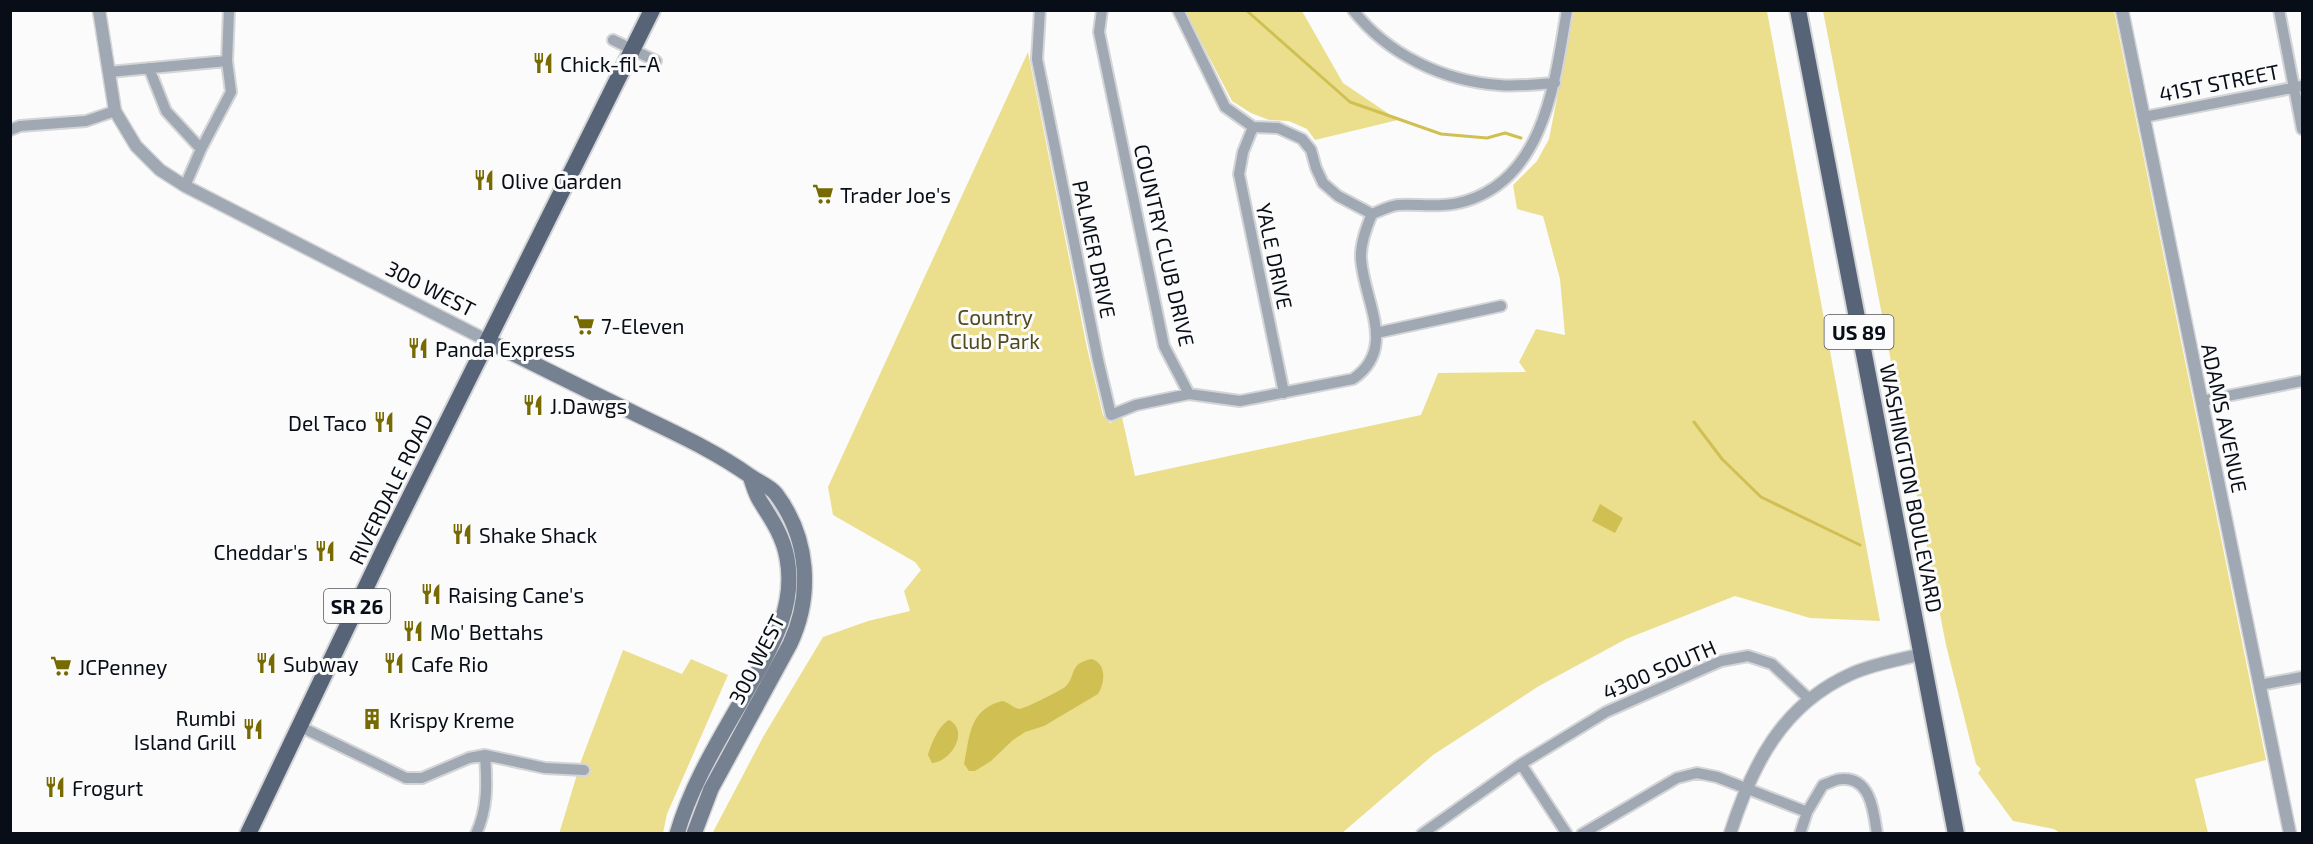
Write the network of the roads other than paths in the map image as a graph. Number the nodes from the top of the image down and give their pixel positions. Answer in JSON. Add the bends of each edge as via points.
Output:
{"nodes":[{"id":1,"x":99,"y":10,"type":"edge"},
{"id":2,"x":229,"y":10,"type":"edge"},
{"id":3,"x":652,"y":10,"type":"edge"},
{"id":4,"x":1040,"y":10,"type":"edge"},
{"id":5,"x":1102,"y":10,"type":"edge"},
{"id":6,"x":1178,"y":10,"type":"edge"},
{"id":7,"x":1353,"y":10,"type":"edge"},
{"id":8,"x":1567,"y":10,"type":"edge"},
{"id":9,"x":1797,"y":10,"type":"edge"},
{"id":10,"x":2122,"y":10,"type":"edge"},
{"id":11,"x":2279,"y":10,"type":"edge"},
{"id":12,"x":613,"y":40,"type":"dead end"},
{"id":13,"x":636,"y":43,"type":"junction"},
{"id":14,"x":227,"y":61,"type":"junction"},
{"id":15,"x":656,"y":61,"type":"dead end"},
{"id":16,"x":149,"y":68,"type":"junction"},
{"id":17,"x":109,"y":72,"type":"junction"},
{"id":18,"x":1555,"y":83,"type":"junction"},
{"id":19,"x":2299,"y":87,"type":"edge"},
{"id":20,"x":115,"y":111,"type":"junction"},
{"id":21,"x":2144,"y":117,"type":"junction"},
{"id":22,"x":1253,"y":127,"type":"junction"},
{"id":23,"x":2302,"y":129,"type":"edge"},
{"id":24,"x":10,"y":130,"type":"edge"},
{"id":25,"x":201,"y":149,"type":"junction"},
{"id":26,"x":185,"y":186,"type":"junction"},
{"id":27,"x":1372,"y":214,"type":"junction"},
{"id":28,"x":1501,"y":306,"type":"dead end"},
{"id":29,"x":1376,"y":333,"type":"junction"},
{"id":30,"x":488,"y":341,"type":"junction"},
{"id":31,"x":2302,"y":381,"type":"edge"},
{"id":32,"x":1284,"y":393,"type":"junction"},
{"id":33,"x":1189,"y":394,"type":"junction"},
{"id":34,"x":2202,"y":401,"type":"junction"},
{"id":35,"x":750,"y":476,"type":"junction"},
{"id":36,"x":1922,"y":654,"type":"junction"},
{"id":37,"x":2302,"y":677,"type":"edge"},
{"id":38,"x":2260,"y":685,"type":"junction"},
{"id":39,"x":1808,"y":698,"type":"junction"},
{"id":40,"x":299,"y":726,"type":"junction"},
{"id":41,"x":485,"y":755,"type":"junction"},
{"id":42,"x":1521,"y":764,"type":"junction"},
{"id":43,"x":584,"y":770,"type":"dead end"},
{"id":44,"x":1747,"y":789,"type":"junction"},
{"id":45,"x":1807,"y":812,"type":"junction"},
{"id":46,"x":1434,"y":829,"type":"edge"},
{"id":47,"x":248,"y":834,"type":"edge"},
{"id":48,"x":476,"y":834,"type":"edge"},
{"id":49,"x":677,"y":834,"type":"edge"},
{"id":50,"x":694,"y":834,"type":"edge"},
{"id":51,"x":1422,"y":834,"type":"edge"},
{"id":52,"x":1567,"y":834,"type":"edge"},
{"id":53,"x":1582,"y":834,"type":"edge"},
{"id":54,"x":1730,"y":834,"type":"edge"},
{"id":55,"x":1800,"y":834,"type":"edge"},
{"id":56,"x":1877,"y":834,"type":"edge"},
{"id":57,"x":1956,"y":834,"type":"edge"},
{"id":58,"x":2290,"y":834,"type":"edge"}],
"edges":[{"from":1,"to":17,"type":"street"},
{"from":2,"to":14,"type":"street"},
{"from":3,"to":13,"type":"main road","number":"SR 26"},
{"from":4,"to":33,"type":"street","name":"PALMER DRIVE","via":[[1037,59],[1111,415],[1136,405]]},
{"from":5,"to":33,"type":"street","name":"COUNTRY CLUB DRIVE","via":[[1099,32],[1164,346]]},
{"from":6,"to":22,"type":"street","via":[[1225,107]]},
{"from":7,"to":18,"type":"street","via":[[1383,40],[1443,75],[1498,85]]},
{"from":8,"to":18,"type":"street"},
{"from":9,"to":36,"type":"main road","name":"WASHINGTON BOULEVARD","number":"US 89"},
{"from":10,"to":21,"type":"street","name":"ADAMS AVENUE"},
{"from":11,"to":19,"type":"street"},
{"from":12,"to":13,"type":"street"},
{"from":13,"to":15,"type":"street"},
{"from":13,"to":30,"type":"main road","number":"SR 26"},
{"from":14,"to":16,"type":"street"},
{"from":14,"to":25,"type":"street","via":[[231,92]]},
{"from":16,"to":17,"type":"street"},
{"from":16,"to":25,"type":"street","via":[[166,111]]},
{"from":17,"to":20,"type":"street"},
{"from":18,"to":27,"type":"street","via":[[1535,141],[1507,180],[1465,202],[1395,205]]},
{"from":19,"to":21,"type":"street","name":"41ST STREET"},
{"from":19,"to":23,"type":"street"},
{"from":20,"to":24,"type":"street","via":[[87,121]]},
{"from":20,"to":26,"type":"street","name":"300 WEST","via":[[136,146],[160,170]]},
{"from":21,"to":34,"type":"street","name":"ADAMS AVENUE"},
{"from":22,"to":27,"type":"street","via":[[1278,128],[1302,139],[1311,150],[1323,183]]},
{"from":22,"to":32,"type":"street","name":"YALE DRIVE","via":[[1239,174]]},
{"from":25,"to":26,"type":"street"},
{"from":26,"to":30,"type":"street","name":"300 WEST"},
{"from":27,"to":29,"type":"street","via":[[1360,258]]},
{"from":28,"to":29,"type":"street"},
{"from":29,"to":32,"type":"street","via":[[1371,362],[1353,379]]},
{"from":30,"to":35,"type":"main road","name":"300 WEST","via":[[724,457]]},
{"from":30,"to":40,"type":"main road","name":"RIVERDALE ROAD","number":"SR 26"},
{"from":31,"to":34,"type":"street"},
{"from":32,"to":33,"type":"street","via":[[1240,401]]},
{"from":34,"to":38,"type":"street","name":"ADAMS AVENUE"},
{"from":35,"to":49,"type":"main road","name":"300 WEST","via":[[783,543],[789,571],[787,605],[776,637],[697,782]]},
{"from":35,"to":50,"type":"main road","name":"300 WEST","via":[[774,492],[793,523],[804,562],[804,600],[790,644],[711,789]]},
{"from":36,"to":39,"type":"street","via":[[1853,673]]},
{"from":36,"to":57,"type":"main road","name":"WASHINGTON BOULEVARD","number":"US 89"},
{"from":37,"to":38,"type":"street"},
{"from":38,"to":58,"type":"street","name":"ADAMS AVENUE"},
{"from":39,"to":42,"type":"street","name":"4300 SOUTH","via":[[1772,664],[1748,656],[1721,661],[1606,712]]},
{"from":39,"to":44,"type":"street","via":[[1771,739]]},
{"from":40,"to":41,"type":"street","via":[[406,778],[422,778]]},
{"from":40,"to":47,"type":"main road","name":"RIVERDALE ROAD","number":"SR 26"},
{"from":41,"to":43,"type":"street","via":[[545,768]]},
{"from":41,"to":48,"type":"street","via":[[485,805]]},
{"from":42,"to":46,"type":"street","name":"4300 SOUTH"},
{"from":42,"to":52,"type":"street"},
{"from":44,"to":45,"type":"street"},
{"from":44,"to":53,"type":"street","via":[[1697,773],[1677,778]]},
{"from":44,"to":54,"type":"street"},
{"from":45,"to":55,"type":"street"},
{"from":45,"to":56,"type":"street","via":[[1823,785],[1843,779],[1858,783],[1871,797]]},
{"from":46,"to":51,"type":"street","name":"4300 SOUTH"}]}
